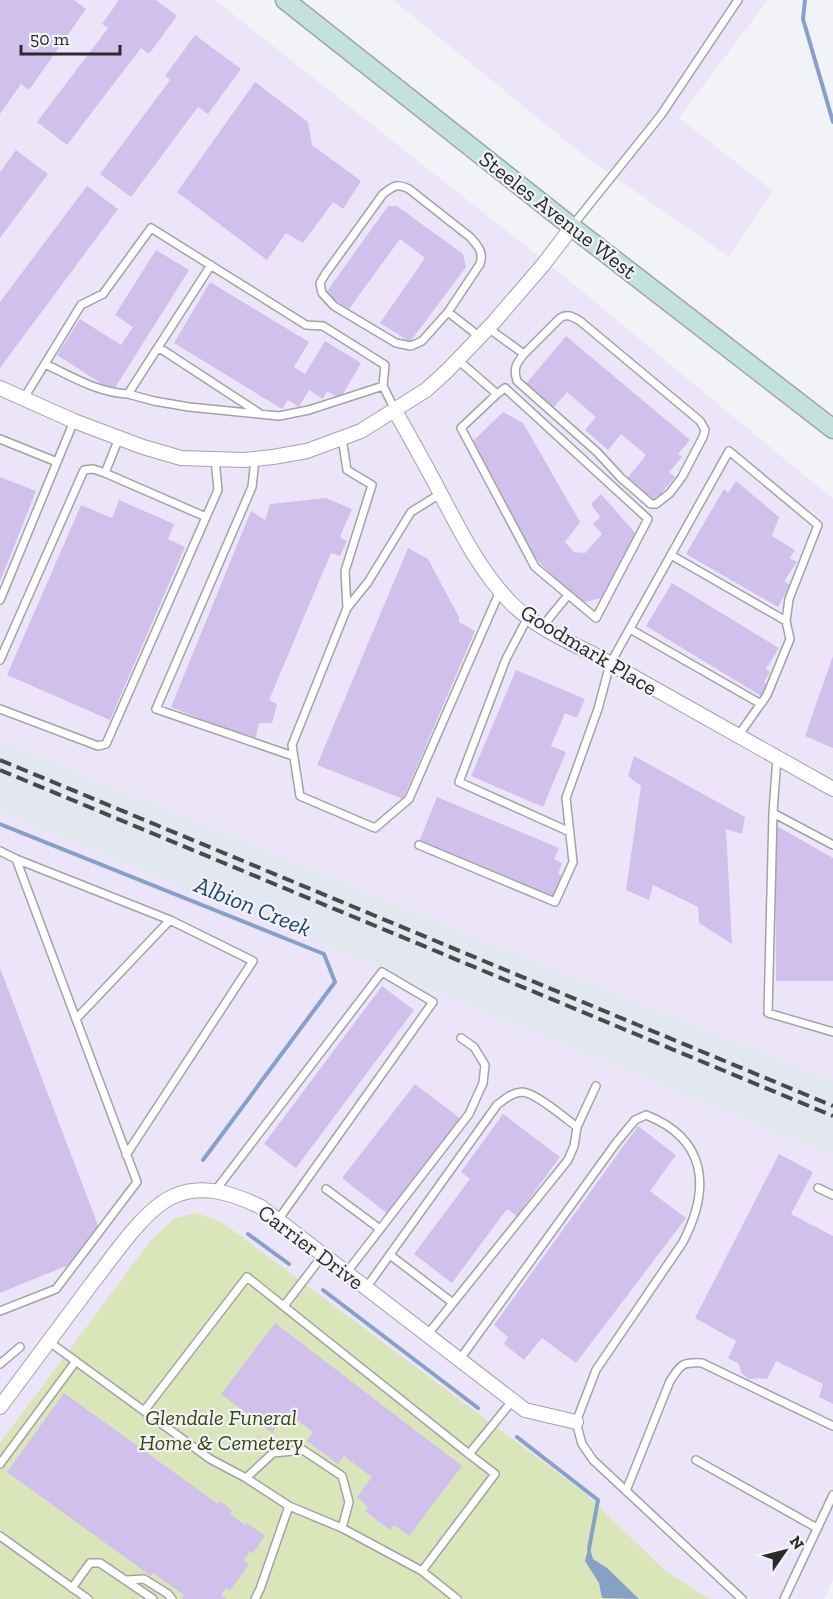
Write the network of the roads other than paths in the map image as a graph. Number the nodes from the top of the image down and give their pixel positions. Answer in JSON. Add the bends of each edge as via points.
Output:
{"nodes":[{"id":1,"x":285,"y":0,"type":"edge"},
{"id":2,"x":738,"y":0,"type":"edge"},
{"id":3,"x":572,"y":227,"type":"junction"},
{"id":4,"x":210,"y":265,"type":"junction"},
{"id":5,"x":448,"y":312,"type":"junction"},
{"id":6,"x":484,"y":333,"type":"junction"},
{"id":7,"x":158,"y":347,"type":"junction"},
{"id":8,"x":524,"y":354,"type":"junction"},
{"id":9,"x":458,"y":360,"type":"junction"},
{"id":10,"x":45,"y":364,"type":"junction"},
{"id":11,"x":383,"y":386,"type":"junction"},
{"id":12,"x":0,"y":388,"type":"edge"},
{"id":13,"x":128,"y":394,"type":"junction"},
{"id":14,"x":498,"y":394,"type":"junction"},
{"id":15,"x":24,"y":398,"type":"junction"},
{"id":16,"x":395,"y":411,"type":"junction"},
{"id":17,"x":260,"y":413,"type":"junction"},
{"id":18,"x":74,"y":421,"type":"junction"},
{"id":19,"x":833,"y":429,"type":"edge"},
{"id":20,"x":119,"y":438,"type":"junction"},
{"id":21,"x":342,"y":438,"type":"junction"},
{"id":22,"x":0,"y":439,"type":"edge"},
{"id":23,"x":215,"y":459,"type":"junction"},
{"id":24,"x":255,"y":459,"type":"junction"},
{"id":25,"x":57,"y":462,"type":"junction"},
{"id":26,"x":105,"y":473,"type":"junction"},
{"id":27,"x":441,"y":494,"type":"junction"},
{"id":28,"x":206,"y":517,"type":"junction"},
{"id":29,"x":671,"y":555,"type":"junction"},
{"id":30,"x":501,"y":591,"type":"junction"},
{"id":31,"x":568,"y":595,"type":"junction"},
{"id":32,"x":0,"y":600,"type":"edge"},
{"id":33,"x":347,"y":608,"type":"junction"},
{"id":34,"x":528,"y":617,"type":"junction"},
{"id":35,"x":786,"y":621,"type":"junction"},
{"id":36,"x":542,"y":627,"type":"junction"},
{"id":37,"x":630,"y":629,"type":"junction"},
{"id":38,"x":0,"y":660,"type":"edge"},
{"id":39,"x":610,"y":664,"type":"junction"},
{"id":40,"x":761,"y":704,"type":"junction"},
{"id":41,"x":0,"y":710,"type":"edge"},
{"id":42,"x":738,"y":736,"type":"junction"},
{"id":43,"x":293,"y":756,"type":"junction"},
{"id":44,"x":777,"y":757,"type":"junction"},
{"id":45,"x":833,"y":789,"type":"edge"},
{"id":46,"x":773,"y":813,"type":"junction"},
{"id":47,"x":570,"y":832,"type":"junction"},
{"id":48,"x":419,"y":845,"type":"dead end"},
{"id":49,"x":833,"y":845,"type":"edge"},
{"id":50,"x":0,"y":851,"type":"edge"},
{"id":51,"x":16,"y":859,"type":"junction"},
{"id":52,"x":170,"y":920,"type":"junction"},
{"id":53,"x":76,"y":1019,"type":"junction"},
{"id":54,"x":833,"y":1032,"type":"edge"},
{"id":55,"x":461,"y":1038,"type":"dead end"},
{"id":56,"x":596,"y":1086,"type":"dead end"},
{"id":57,"x":577,"y":1127,"type":"junction"},
{"id":58,"x":126,"y":1155,"type":"junction"},
{"id":59,"x":818,"y":1188,"type":"dead end"},
{"id":60,"x":326,"y":1189,"type":"dead end"},
{"id":61,"x":215,"y":1191,"type":"junction"},
{"id":62,"x":833,"y":1195,"type":"edge"},
{"id":63,"x":278,"y":1220,"type":"junction"},
{"id":64,"x":380,"y":1229,"type":"junction"},
{"id":65,"x":323,"y":1255,"type":"junction"},
{"id":66,"x":390,"y":1255,"type":"junction"},
{"id":67,"x":347,"y":1272,"type":"junction"},
{"id":68,"x":366,"y":1288,"type":"junction"},
{"id":69,"x":453,"y":1302,"type":"junction"},
{"id":70,"x":284,"y":1306,"type":"junction"},
{"id":71,"x":0,"y":1311,"type":"edge"},
{"id":72,"x":428,"y":1334,"type":"junction"},
{"id":73,"x":48,"y":1341,"type":"junction"},
{"id":74,"x":20,"y":1347,"type":"dead end"},
{"id":75,"x":460,"y":1359,"type":"junction"},
{"id":76,"x":76,"y":1360,"type":"junction"},
{"id":77,"x":0,"y":1364,"type":"edge"},
{"id":78,"x":513,"y":1400,"type":"junction"},
{"id":79,"x":0,"y":1407,"type":"edge"},
{"id":80,"x":144,"y":1411,"type":"junction"},
{"id":81,"x":576,"y":1422,"type":"junction"},
{"id":82,"x":833,"y":1426,"type":"edge"},
{"id":83,"x":469,"y":1454,"type":"junction"},
{"id":84,"x":696,"y":1460,"type":"dead end"},
{"id":85,"x":0,"y":1464,"type":"edge"},
{"id":86,"x":246,"y":1478,"type":"junction"},
{"id":87,"x":626,"y":1491,"type":"junction"},
{"id":88,"x":833,"y":1495,"type":"edge"},
{"id":89,"x":289,"y":1506,"type":"junction"},
{"id":90,"x":342,"y":1528,"type":"junction"},
{"id":91,"x":817,"y":1528,"type":"junction"},
{"id":92,"x":0,"y":1536,"type":"edge"},
{"id":93,"x":422,"y":1571,"type":"junction"},
{"id":94,"x":126,"y":1580,"type":"junction"},
{"id":95,"x":72,"y":1588,"type":"junction"},
{"id":96,"x":88,"y":1599,"type":"edge"},
{"id":97,"x":153,"y":1599,"type":"edge"},
{"id":98,"x":172,"y":1599,"type":"edge"},
{"id":99,"x":255,"y":1599,"type":"edge"},
{"id":100,"x":458,"y":1599,"type":"edge"},
{"id":101,"x":742,"y":1599,"type":"edge"},
{"id":102,"x":784,"y":1599,"type":"edge"}],
"edges":[{"from":1,"to":3,"type":"main road","name":"Steeles Avenue West"},
{"from":2,"to":3,"type":"lane","via":[[661,115]]},
{"from":3,"to":6,"type":"street"},
{"from":3,"to":19,"type":"main road","name":"Steeles Avenue West"},
{"from":4,"to":7,"type":"lane"},
{"from":4,"to":10,"type":"lane","via":[[151,228],[103,294],[81,305]]},
{"from":4,"to":11,"type":"lane","via":[[306,325],[323,326],[385,365]]},
{"from":5,"to":5,"type":"lane","via":[[483,256],[470,237],[409,189],[394,186],[326,273],[320,283],[322,293],[334,306],[396,343],[411,346],[422,341]]},
{"from":5,"to":6,"type":"lane"},
{"from":6,"to":8,"type":"lane"},
{"from":6,"to":9,"type":"street"},
{"from":7,"to":13,"type":"lane"},
{"from":7,"to":17,"type":"lane"},
{"from":8,"to":8,"type":"lane","via":[[560,318],[569,315],[700,422],[705,430],[703,438],[670,493],[651,504],[517,381],[514,372]]},
{"from":9,"to":14,"type":"lane"},
{"from":9,"to":16,"type":"street","via":[[426,390]]},
{"from":10,"to":13,"type":"lane","via":[[96,388]]},
{"from":10,"to":15,"type":"lane"},
{"from":11,"to":16,"type":"lane"},
{"from":11,"to":17,"type":"lane","via":[[309,410],[279,416]]},
{"from":12,"to":15,"type":"street"},
{"from":13,"to":17,"type":"lane","via":[[189,407]]},
{"from":14,"to":31,"type":"lane","via":[[461,428],[535,567]]},
{"from":14,"to":31,"type":"lane","via":[[505,388],[648,519],[596,618]]},
{"from":15,"to":18,"type":"street"},
{"from":16,"to":21,"type":"street"},
{"from":16,"to":27,"type":"street","name":"Goodmark Place"},
{"from":18,"to":20,"type":"street"},
{"from":18,"to":25,"type":"lane"},
{"from":20,"to":23,"type":"street","via":[[181,458]]},
{"from":20,"to":26,"type":"lane"},
{"from":21,"to":24,"type":"street","via":[[308,451]]},
{"from":21,"to":33,"type":"lane","via":[[347,470],[372,485],[345,571]]},
{"from":22,"to":25,"type":"lane"},
{"from":23,"to":24,"type":"street"},
{"from":23,"to":28,"type":"lane","via":[[218,490]]},
{"from":24,"to":43,"type":"lane","via":[[252,487],[156,710]]},
{"from":25,"to":32,"type":"lane"},
{"from":26,"to":28,"type":"lane"},
{"from":26,"to":38,"type":"lane","via":[[84,470]]},
{"from":27,"to":30,"type":"street","name":"Goodmark Place","via":[[461,534]]},
{"from":27,"to":33,"type":"lane","via":[[411,512],[368,582]]},
{"from":28,"to":41,"type":"lane","via":[[106,744],[98,746]]},
{"from":29,"to":35,"type":"lane"},
{"from":29,"to":35,"type":"lane","via":[[729,452],[818,525],[789,599]]},
{"from":29,"to":37,"type":"lane"},
{"from":30,"to":34,"type":"street","name":"Goodmark Place"},
{"from":30,"to":43,"type":"lane","via":[[409,799],[375,828],[300,796]]},
{"from":31,"to":36,"type":"lane"},
{"from":33,"to":43,"type":"lane","via":[[292,746]]},
{"from":34,"to":36,"type":"street","name":"Goodmark Place"},
{"from":34,"to":47,"type":"lane","via":[[507,659],[459,782]]},
{"from":35,"to":40,"type":"lane","via":[[790,639]]},
{"from":36,"to":39,"type":"street","name":"Goodmark Place"},
{"from":37,"to":39,"type":"lane"},
{"from":37,"to":40,"type":"lane"},
{"from":39,"to":42,"type":"street","name":"Goodmark Place"},
{"from":39,"to":47,"type":"lane","via":[[566,798]]},
{"from":40,"to":42,"type":"lane"},
{"from":42,"to":44,"type":"street","name":"Goodmark Place"},
{"from":44,"to":45,"type":"street","name":"Goodmark Place"},
{"from":44,"to":46,"type":"lane"},
{"from":46,"to":49,"type":"lane"},
{"from":46,"to":54,"type":"lane","via":[[768,1013]]},
{"from":47,"to":48,"type":"lane","via":[[573,862],[555,902]]},
{"from":50,"to":51,"type":"lane"},
{"from":51,"to":52,"type":"lane"},
{"from":51,"to":53,"type":"lane"},
{"from":52,"to":53,"type":"lane"},
{"from":52,"to":58,"type":"lane","via":[[253,961]]},
{"from":53,"to":58,"type":"lane"},
{"from":55,"to":64,"type":"lane","via":[[474,1047],[484,1065],[483,1083],[469,1114]]},
{"from":56,"to":57,"type":"lane"},
{"from":57,"to":66,"type":"lane","via":[[533,1095],[510,1095],[497,1105]]},
{"from":57,"to":69,"type":"lane","via":[[568,1160]]},
{"from":58,"to":71,"type":"lane","via":[[137,1182],[56,1289]]},
{"from":59,"to":62,"type":"lane"},
{"from":60,"to":64,"type":"lane"},
{"from":61,"to":63,"type":"street","name":"Carrier Drive","via":[[238,1196]]},
{"from":61,"to":63,"type":"lane","via":[[382,972],[434,1002]]},
{"from":61,"to":73,"type":"street","name":"Carrier Drive","via":[[175,1195],[159,1205],[131,1233]]},
{"from":63,"to":65,"type":"street","name":"Carrier Drive"},
{"from":64,"to":67,"type":"lane"},
{"from":65,"to":67,"type":"street","name":"Carrier Drive"},
{"from":65,"to":70,"type":"lane"},
{"from":66,"to":68,"type":"lane"},
{"from":66,"to":69,"type":"lane"},
{"from":67,"to":68,"type":"street","name":"Carrier Drive"},
{"from":68,"to":72,"type":"street","name":"Carrier Drive"},
{"from":69,"to":72,"type":"lane"},
{"from":70,"to":80,"type":"lane","via":[[248,1277]]},
{"from":70,"to":83,"type":"lane"},
{"from":72,"to":75,"type":"street","name":"Carrier Drive"},
{"from":73,"to":76,"type":"lane"},
{"from":73,"to":79,"type":"street","name":"Carrier Drive"},
{"from":74,"to":77,"type":"lane"},
{"from":75,"to":78,"type":"street","name":"Carrier Drive"},
{"from":75,"to":81,"type":"lane","via":[[635,1120],[646,1115],[663,1122],[692,1149],[697,1163],[700,1184],[692,1224],[596,1370]]},
{"from":76,"to":80,"type":"lane"},
{"from":76,"to":85,"type":"lane"},
{"from":78,"to":81,"type":"street","name":"Carrier Drive","via":[[525,1410]]},
{"from":78,"to":83,"type":"lane"},
{"from":80,"to":86,"type":"lane","via":[[210,1459]]},
{"from":81,"to":87,"type":"lane","via":[[582,1444],[593,1460]]},
{"from":82,"to":87,"type":"lane","via":[[702,1363],[688,1362],[679,1366],[670,1381]]},
{"from":83,"to":93,"type":"lane","via":[[495,1474]]},
{"from":84,"to":91,"type":"lane"},
{"from":86,"to":89,"type":"lane"},
{"from":86,"to":90,"type":"lane","via":[[273,1453],[303,1450],[342,1476],[350,1502]]},
{"from":87,"to":101,"type":"lane"},
{"from":88,"to":91,"type":"lane"},
{"from":89,"to":90,"type":"lane"},
{"from":89,"to":99,"type":"lane"},
{"from":90,"to":93,"type":"lane"},
{"from":91,"to":102,"type":"lane"},
{"from":92,"to":95,"type":"lane"},
{"from":93,"to":100,"type":"lane"},
{"from":94,"to":95,"type":"lane","via":[[100,1563],[90,1563]]},
{"from":94,"to":97,"type":"lane"},
{"from":94,"to":98,"type":"lane","via":[[144,1579]]},
{"from":95,"to":96,"type":"lane"}]}
